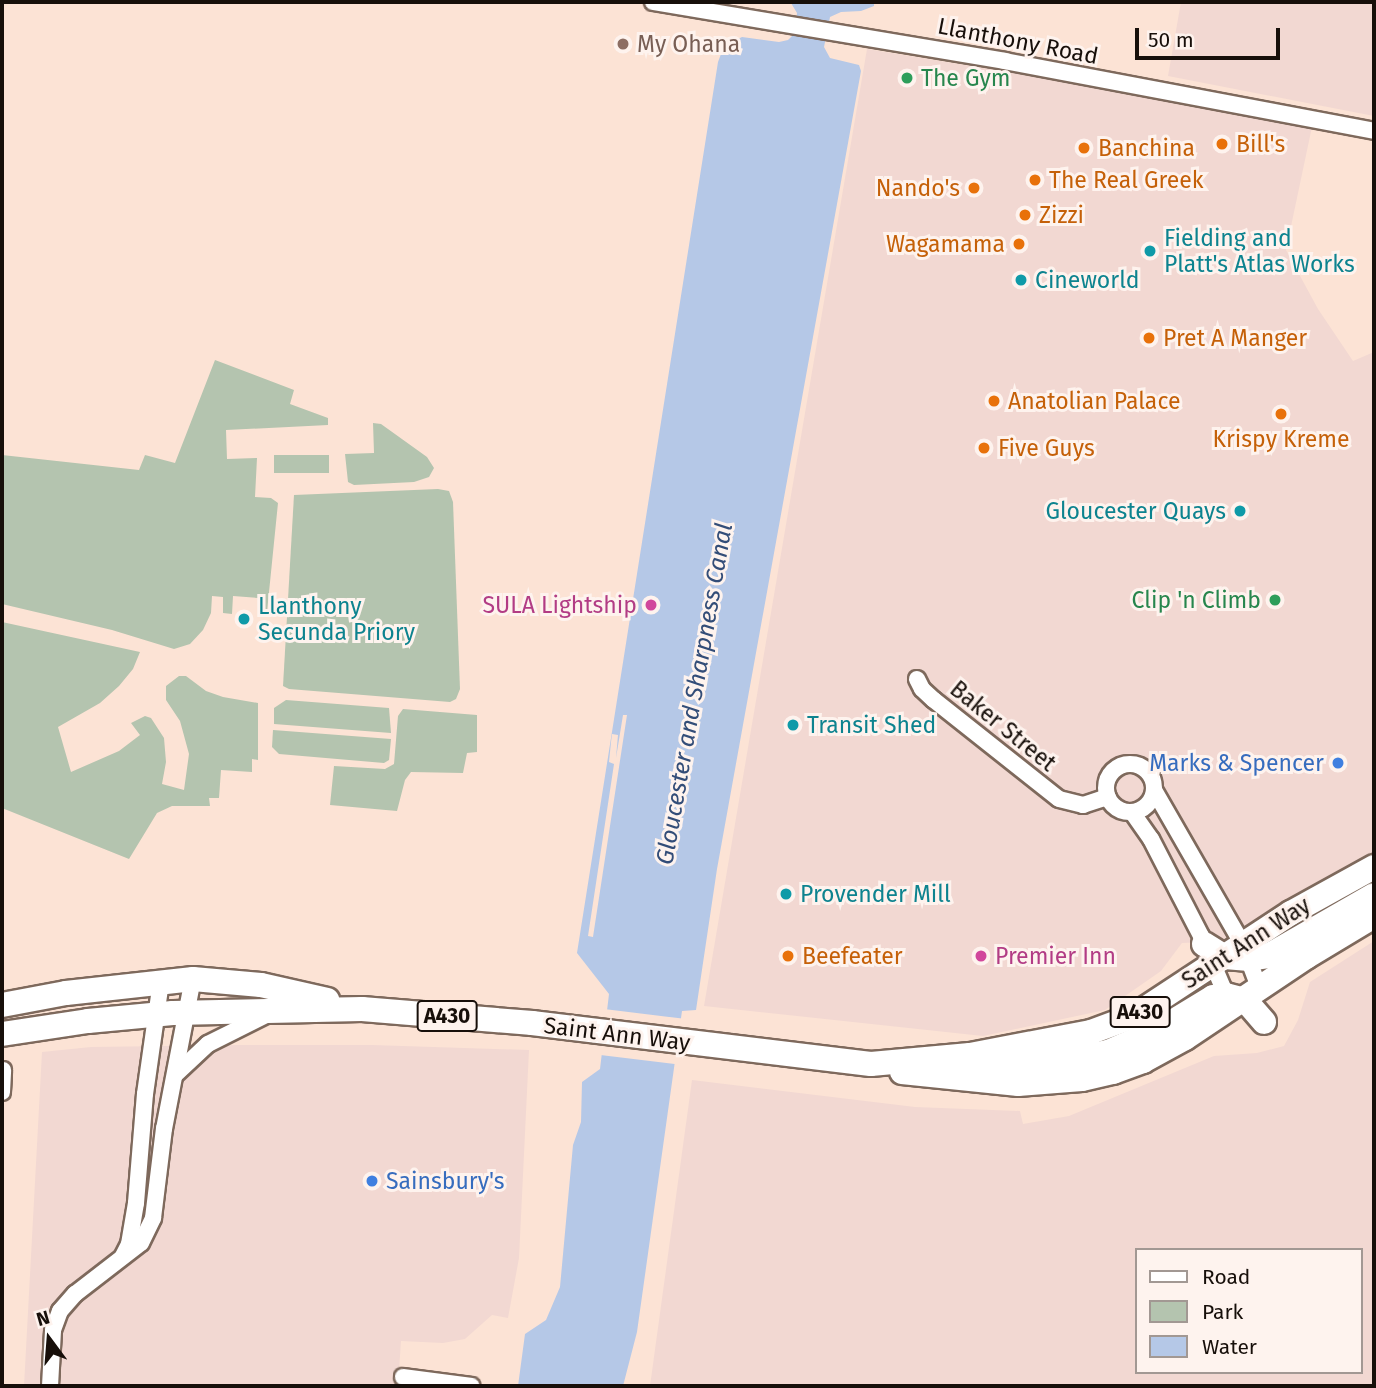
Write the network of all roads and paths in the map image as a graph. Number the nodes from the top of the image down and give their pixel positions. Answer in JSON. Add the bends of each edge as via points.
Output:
{"nodes":[{"id":1,"x":653,"y":2,"type":"edge"},
{"id":2,"x":1374,"y":131,"type":"edge"},
{"id":3,"x":917,"y":679,"type":"dead end"},
{"id":4,"x":1154,"y":790,"type":"junction"},
{"id":5,"x":1108,"y":797,"type":"junction"},
{"id":6,"x":1132,"y":812,"type":"junction"},
{"id":7,"x":1374,"y":867,"type":"edge"},
{"id":8,"x":1374,"y":895,"type":"edge"},
{"id":9,"x":1374,"y":916,"type":"edge"},
{"id":10,"x":1227,"y":954,"type":"junction"},
{"id":11,"x":193,"y":979,"type":"junction"},
{"id":12,"x":160,"y":981,"type":"junction"},
{"id":13,"x":1241,"y":998,"type":"junction"},
{"id":14,"x":4,"y":1003,"type":"edge"},
{"id":15,"x":362,"y":1009,"type":"junction"},
{"id":16,"x":280,"y":1010,"type":"junction"},
{"id":17,"x":187,"y":1012,"type":"junction"},
{"id":18,"x":156,"y":1015,"type":"junction"},
{"id":19,"x":1264,"y":1022,"type":"dead end"},
{"id":20,"x":2,"y":1034,"type":"edge"},
{"id":21,"x":909,"y":1060,"type":"junction"},
{"id":22,"x":871,"y":1064,"type":"junction"},
{"id":23,"x":4,"y":1070,"type":"dead end"},
{"id":24,"x":175,"y":1075,"type":"junction"},
{"id":25,"x":2,"y":1092,"type":"edge"},
{"id":26,"x":123,"y":1256,"type":"junction"},
{"id":27,"x":403,"y":1377,"type":"dead end"},
{"id":28,"x":430,"y":1384,"type":"edge"},
{"id":29,"x":50,"y":1386,"type":"edge"},
{"id":30,"x":471,"y":1386,"type":"edge"}],
"edges":[{"from":1,"to":2,"type":"street","name":"Llanthony Road","via":[[863,36]]},
{"from":3,"to":5,"type":"street","name":"Baker Street","via":[[934,700],[1059,799],[1083,804]]},
{"from":4,"to":5,"type":"street","via":[[1150,774],[1131,764],[1115,769],[1110,776]]},
{"from":4,"to":6,"type":"street","via":[[1147,805]]},
{"from":4,"to":10,"type":"street"},
{"from":5,"to":6,"type":"street","via":[[1119,810]]},
{"from":6,"to":10,"type":"street"},
{"from":7,"to":10,"type":"main road","name":"Saint Ann Way","number":"A430","via":[[1329,889]]},
{"from":8,"to":10,"type":"main road","via":[[1268,956]]},
{"from":9,"to":13,"type":"main road","name":"Saint Ann Way","number":"A430"},
{"from":10,"to":13,"type":"street"},
{"from":10,"to":13,"type":"street"},
{"from":10,"to":21,"type":"main road","name":"Saint Ann Way","number":"A430","via":[[1134,1016],[1091,1032],[970,1055]]},
{"from":11,"to":12,"type":"main road","name":"Saint Ann Way"},
{"from":11,"to":15,"type":"main road","name":"Saint Ann Way","via":[[280,989]]},
{"from":11,"to":17,"type":"street"},
{"from":12,"to":14,"type":"main road","name":"Saint Ann Way"},
{"from":12,"to":18,"type":"street"},
{"from":13,"to":19,"type":"main road"},
{"from":13,"to":21,"type":"main road","via":[[1197,1004],[1137,1041],[1069,1061],[994,1065]]},
{"from":13,"to":22,"type":"main road","name":"Saint Ann Way","number":"A430","via":[[1143,1061],[1082,1079],[1018,1084],[878,1069]]},
{"from":15,"to":16,"type":"main road","name":"Saint Ann Way","number":"A430"},
{"from":15,"to":22,"type":"main road","name":"Saint Ann Way","number":"A430","via":[[532,1023]]},
{"from":16,"to":17,"type":"main road","name":"Saint Ann Way","number":"A430"},
{"from":16,"to":24,"type":"street","via":[[225,1033]]},
{"from":17,"to":18,"type":"main road","name":"Saint Ann Way","number":"A430"},
{"from":17,"to":24,"type":"street"},
{"from":18,"to":20,"type":"main road","name":"Saint Ann Way","number":"A430"},
{"from":18,"to":26,"type":"street","via":[[134,1218]]},
{"from":21,"to":22,"type":"main road","name":"Saint Ann Way","number":"A430"},
{"from":23,"to":25,"type":"street"},
{"from":24,"to":26,"type":"street","via":[[153,1218],[141,1243]]},
{"from":26,"to":29,"type":"street","via":[[60,1311],[53,1330]]},
{"from":27,"to":28,"type":"street"},
{"from":28,"to":30,"type":"street"}]}
